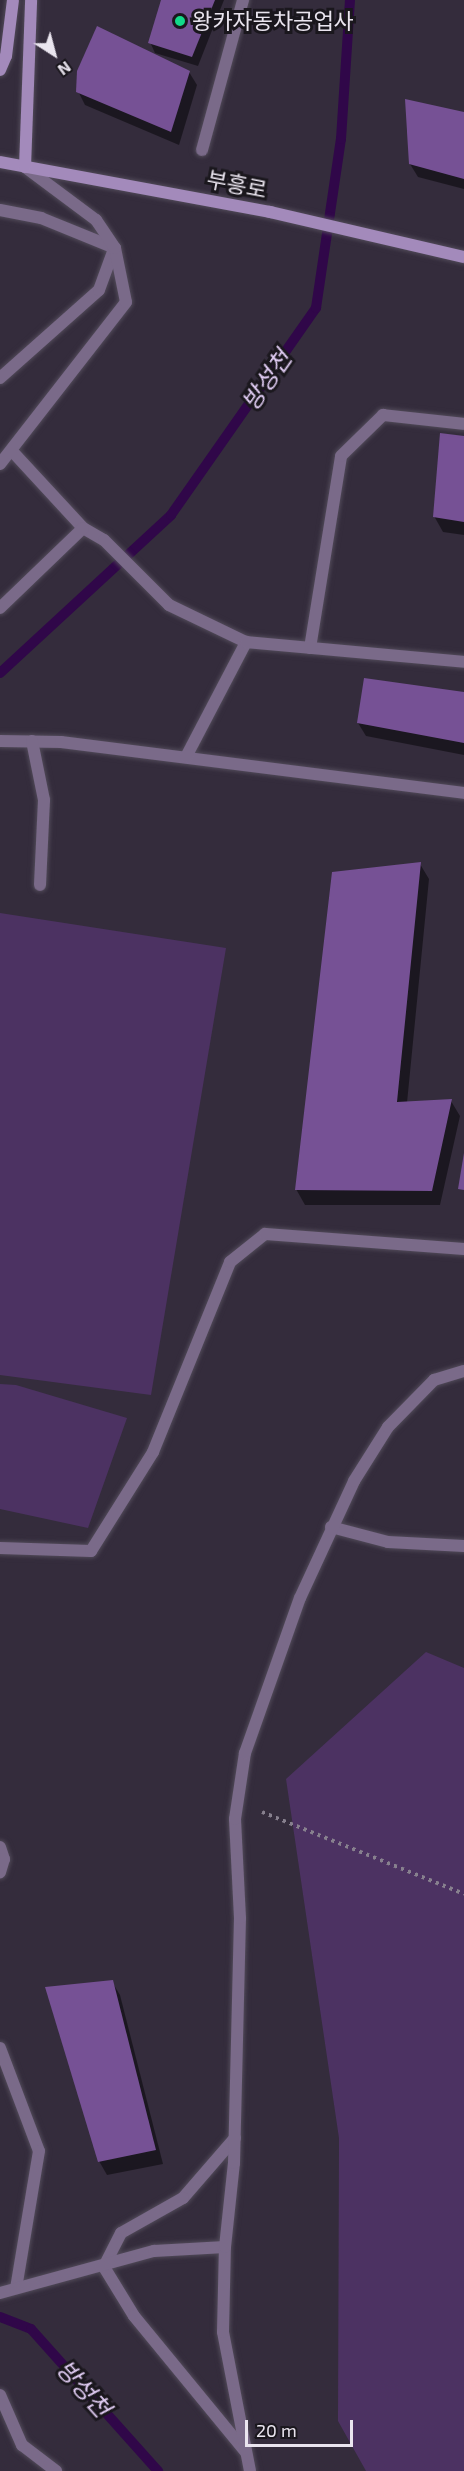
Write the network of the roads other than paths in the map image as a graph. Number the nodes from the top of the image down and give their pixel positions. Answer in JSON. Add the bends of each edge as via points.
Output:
{"nodes":[{"id":1,"x":13,"y":0,"type":"edge"},
{"id":2,"x":31,"y":0,"type":"edge"},
{"id":3,"x":243,"y":0,"type":"edge"},
{"id":4,"x":0,"y":70,"type":"edge"},
{"id":5,"x":202,"y":150,"type":"dead end"},
{"id":6,"x":0,"y":162,"type":"edge"},
{"id":7,"x":25,"y":167,"type":"junction"},
{"id":8,"x":0,"y":210,"type":"edge"},
{"id":9,"x":115,"y":248,"type":"junction"},
{"id":10,"x":464,"y":257,"type":"edge"},
{"id":11,"x":0,"y":378,"type":"edge"},
{"id":12,"x":464,"y":424,"type":"edge"},
{"id":13,"x":12,"y":451,"type":"junction"},
{"id":14,"x":0,"y":464,"type":"edge"},
{"id":15,"x":82,"y":528,"type":"junction"},
{"id":16,"x":0,"y":608,"type":"edge"},
{"id":17,"x":246,"y":642,"type":"junction"},
{"id":18,"x":310,"y":648,"type":"junction"},
{"id":19,"x":464,"y":662,"type":"edge"},
{"id":20,"x":0,"y":741,"type":"edge"},
{"id":21,"x":32,"y":741,"type":"junction"},
{"id":22,"x":186,"y":757,"type":"junction"},
{"id":23,"x":464,"y":793,"type":"edge"},
{"id":24,"x":40,"y":885,"type":"dead end"},
{"id":25,"x":464,"y":1249,"type":"edge"},
{"id":26,"x":464,"y":1371,"type":"edge"},
{"id":27,"x":331,"y":1527,"type":"junction"},
{"id":28,"x":464,"y":1546,"type":"edge"},
{"id":29,"x":0,"y":1548,"type":"edge"},
{"id":30,"x":0,"y":1847,"type":"edge"},
{"id":31,"x":0,"y":1872,"type":"edge"},
{"id":32,"x":0,"y":2048,"type":"edge"},
{"id":33,"x":235,"y":2138,"type":"junction"},
{"id":34,"x":225,"y":2247,"type":"junction"},
{"id":35,"x":104,"y":2267,"type":"junction"},
{"id":36,"x":16,"y":2288,"type":"junction"},
{"id":37,"x":0,"y":2293,"type":"edge"},
{"id":38,"x":0,"y":2395,"type":"edge"},
{"id":39,"x":245,"y":2451,"type":"junction"},
{"id":40,"x":56,"y":2471,"type":"edge"},
{"id":41,"x":250,"y":2471,"type":"edge"}],
"edges":[{"from":1,"to":4,"type":"main road","via":[[6,56]]},
{"from":2,"to":7,"type":"main road"},
{"from":3,"to":5,"type":"street"},
{"from":6,"to":7,"type":"main road","name":"부흥로"},
{"from":7,"to":9,"type":"street","via":[[96,219]]},
{"from":7,"to":10,"type":"main road","name":"부흥로","via":[[270,212]]},
{"from":8,"to":9,"type":"street","via":[[41,218]]},
{"from":9,"to":11,"type":"street","via":[[99,290]]},
{"from":9,"to":13,"type":"street","via":[[126,302]]},
{"from":12,"to":18,"type":"street","via":[[383,415],[341,456]]},
{"from":13,"to":14,"type":"street"},
{"from":13,"to":15,"type":"street"},
{"from":15,"to":16,"type":"street"},
{"from":15,"to":17,"type":"street","via":[[104,540],[169,605]]},
{"from":17,"to":18,"type":"street"},
{"from":17,"to":22,"type":"street"},
{"from":18,"to":19,"type":"street"},
{"from":20,"to":21,"type":"street"},
{"from":21,"to":22,"type":"street"},
{"from":21,"to":24,"type":"street","via":[[44,800]]},
{"from":22,"to":23,"type":"street"},
{"from":25,"to":29,"type":"street","via":[[265,1234],[230,1262],[153,1452],[91,1551]]},
{"from":26,"to":27,"type":"street","via":[[434,1380],[388,1427]]},
{"from":27,"to":28,"type":"street","via":[[388,1542]]},
{"from":27,"to":33,"type":"street","via":[[300,1598],[245,1753],[238,1803],[240,1918]]},
{"from":30,"to":31,"type":"street","via":[[4,1859]]},
{"from":32,"to":36,"type":"street","via":[[39,2151]]},
{"from":33,"to":34,"type":"street"},
{"from":33,"to":35,"type":"street","via":[[183,2198],[121,2233]]},
{"from":34,"to":35,"type":"street","via":[[154,2251]]},
{"from":34,"to":39,"type":"street","via":[[223,2332]]},
{"from":35,"to":36,"type":"street","via":[[73,2271]]},
{"from":35,"to":39,"type":"street","via":[[134,2316]]},
{"from":36,"to":37,"type":"street"},
{"from":38,"to":40,"type":"street","via":[[22,2445]]},
{"from":39,"to":41,"type":"street"}]}
